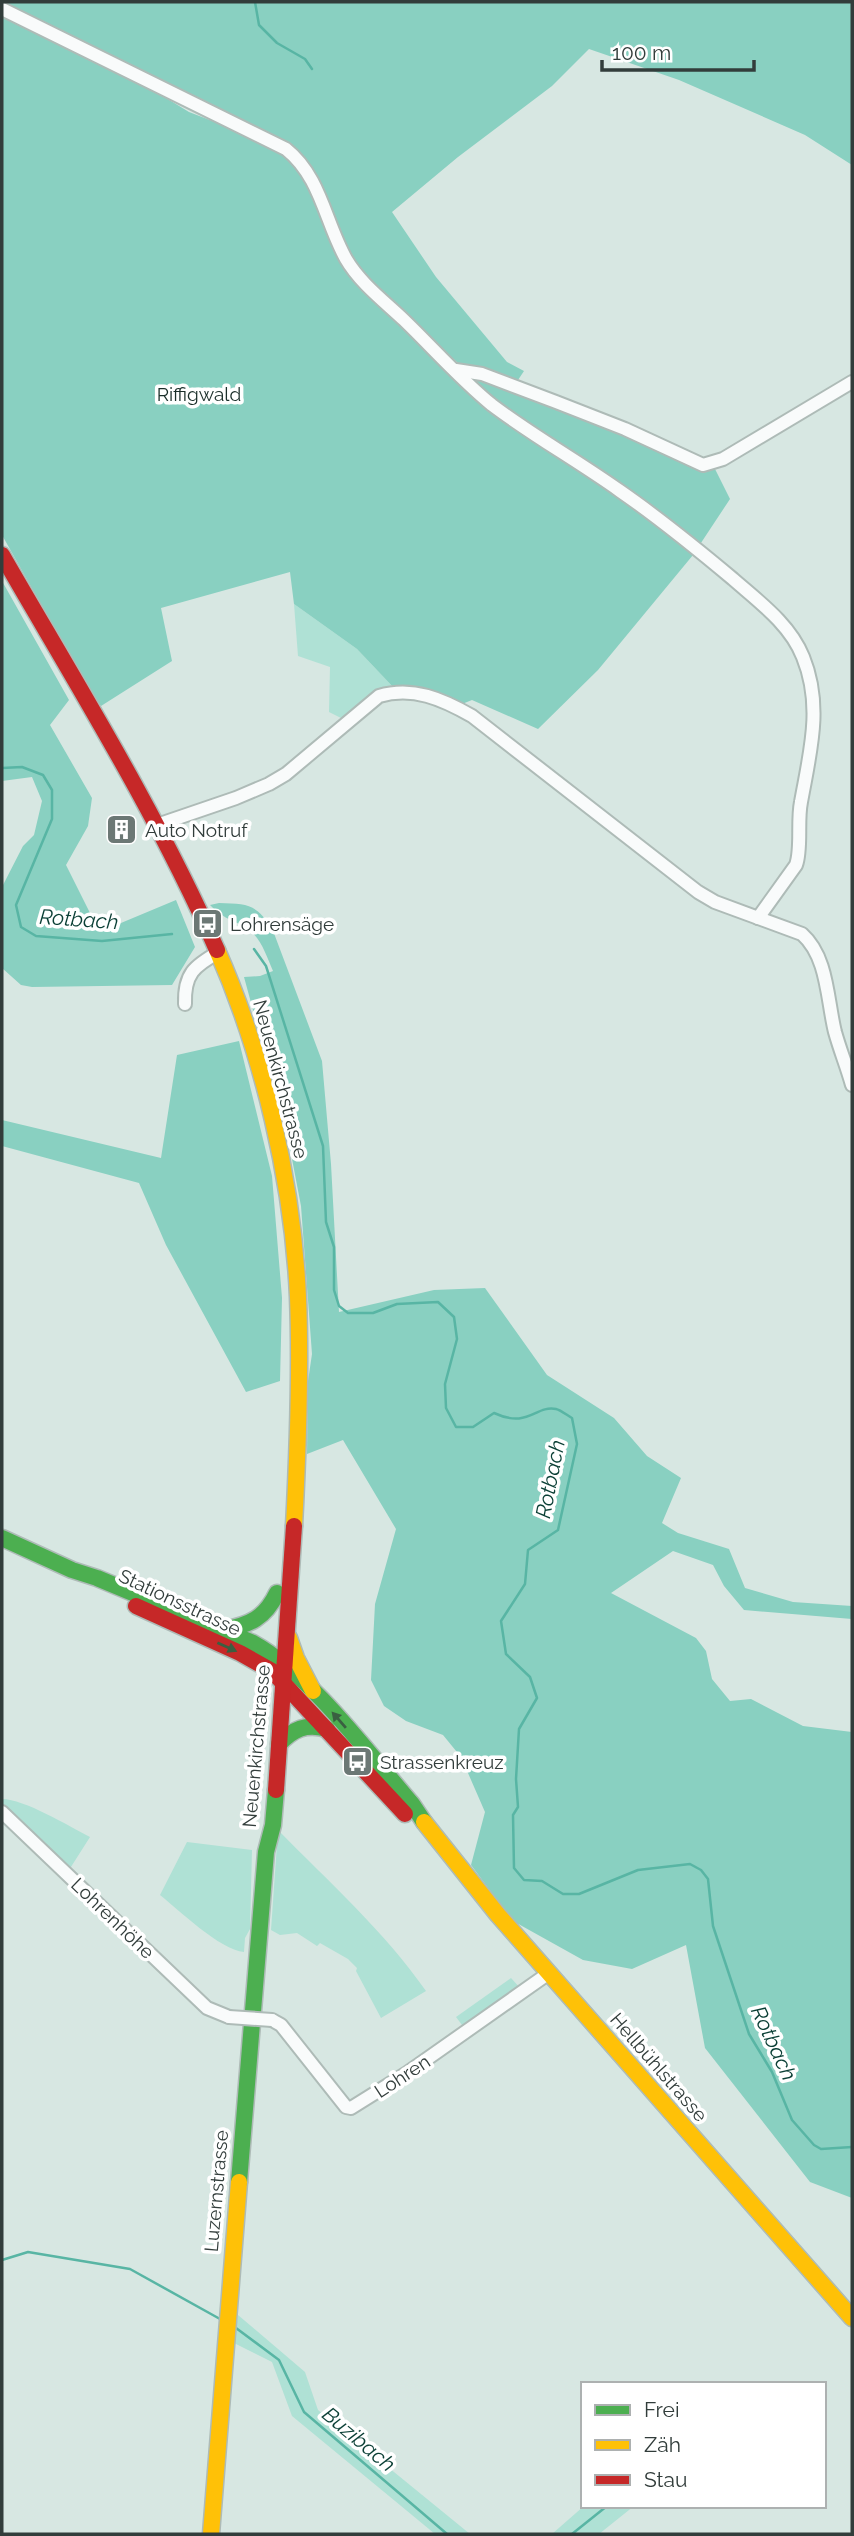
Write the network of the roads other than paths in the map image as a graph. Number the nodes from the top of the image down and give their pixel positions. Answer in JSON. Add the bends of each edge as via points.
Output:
{"nodes":[{"id":1,"x":2,"y":9,"type":"edge"},
{"id":2,"x":456,"y":370,"type":"junction"},
{"id":3,"x":852,"y":382,"type":"edge"},
{"id":4,"x":2,"y":555,"type":"edge"},
{"id":5,"x":157,"y":825,"type":"junction"},
{"id":6,"x":758,"y":918,"type":"junction"},
{"id":7,"x":219,"y":952,"type":"junction"},
{"id":8,"x":185,"y":1004,"type":"dead end"},
{"id":9,"x":852,"y":1085,"type":"edge"},
{"id":10,"x":298,"y":1378,"type":"junction"},
{"id":11,"x":2,"y":1538,"type":"edge"},
{"id":12,"x":72,"y":1570,"type":"junction"},
{"id":13,"x":277,"y":1593,"type":"junction"},
{"id":14,"x":223,"y":1630,"type":"junction"},
{"id":15,"x":288,"y":1632,"type":"junction"},
{"id":16,"x":278,"y":1668,"type":"junction"},
{"id":17,"x":313,"y":1691,"type":"junction"},
{"id":18,"x":327,"y":1729,"type":"junction"},
{"id":19,"x":279,"y":1744,"type":"junction"},
{"id":20,"x":2,"y":1812,"type":"edge"},
{"id":21,"x":437,"y":1841,"type":"junction"},
{"id":22,"x":266,"y":1852,"type":"junction"},
{"id":23,"x":550,"y":1973,"type":"junction"},
{"id":24,"x":272,"y":2020,"type":"joint"},
{"id":25,"x":852,"y":2318,"type":"edge"},
{"id":26,"x":211,"y":2534,"type":"edge"}],
"edges":[{"from":1,"to":2,"type":"street","via":[[299,159],[358,276]]},
{"from":2,"to":3,"type":"street","via":[[482,374],[704,465],[723,459]]},
{"from":2,"to":6,"type":"street","via":[[491,404],[662,520],[776,617],[796,643],[809,676],[815,711],[800,805],[799,857]]},
{"from":4,"to":5,"type":"main road","name":"Neuenkirchstrasse"},
{"from":5,"to":6,"type":"street","via":[[269,785],[379,696],[410,693],[472,716],[698,892]]},
{"from":5,"to":7,"type":"main road","name":"Neuenkirchstrasse"},
{"from":6,"to":9,"type":"street","via":[[803,934],[813,943]]},
{"from":7,"to":8,"type":"street","via":[[193,970],[184,988]]},
{"from":7,"to":10,"type":"main road","name":"Neuenkirchstrasse","via":[[254,1048],[282,1161],[297,1279]]},
{"from":10,"to":13,"type":"main road","name":"Neuenkirchstrasse"},
{"from":10,"to":15,"type":"main road","name":"Neuenkirchstrasse"},
{"from":11,"to":12,"type":"main road","name":"Stationsstrasse"},
{"from":12,"to":14,"type":"main road","name":"Stationsstrasse"},
{"from":12,"to":16,"type":"main road","name":"Stationsstrasse","one_way":true,"via":[[99,1588]]},
{"from":13,"to":14,"type":"main road","via":[[258,1620]]},
{"from":13,"to":16,"type":"main road","name":"Neuenkirchstrasse"},
{"from":14,"to":16,"type":"main road","name":"Stationsstrasse","via":[[253,1643]]},
{"from":15,"to":16,"type":"main road","name":"Neuenkirchstrasse"},
{"from":15,"to":17,"type":"main road"},
{"from":16,"to":17,"type":"main road","name":"Hellbühlstrasse"},
{"from":16,"to":18,"type":"main road","name":"Hellbühlstrasse"},
{"from":16,"to":19,"type":"main road","name":"Neuenkirchstrasse"},
{"from":16,"to":22,"type":"main road","name":"Neuenkirchstrasse","via":[[262,1812]]},
{"from":21,"to":17,"type":"main road","name":"Hellbühlstrasse","one_way":true,"via":[[412,1804]]},
{"from":18,"to":19,"type":"main road","via":[[299,1727]]},
{"from":18,"to":21,"type":"main road","name":"Hellbühlstrasse","via":[[407,1816]]},
{"from":19,"to":22,"type":"main road","name":"Neuenkirchstrasse","via":[[273,1825]]},
{"from":20,"to":24,"type":"street","name":"Lohrenhöhe","bridge":true,"via":[[207,2008],[229,2017]]},
{"from":21,"to":23,"type":"main road","name":"Hellbühlstrasse"},
{"from":22,"to":26,"type":"main road","name":"Luzernstrasse"},
{"from":23,"to":24,"type":"street","name":"Lohren","via":[[351,2108]]},
{"from":23,"to":25,"type":"main road","name":"Hellbühlstrasse"}]}
